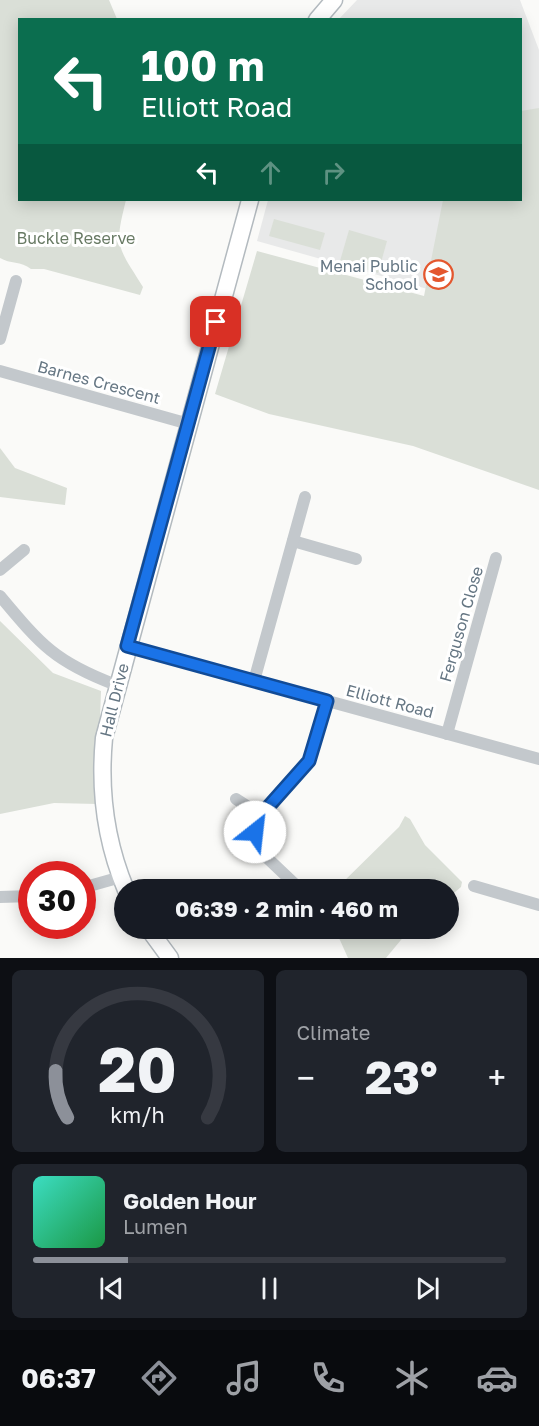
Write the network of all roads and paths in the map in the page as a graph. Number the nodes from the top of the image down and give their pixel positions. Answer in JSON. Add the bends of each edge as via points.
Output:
{"nodes":[{"id":1,"x":334,"y":0,"type":"edge"},
{"id":2,"x":319,"y":18,"type":"edge"},
{"id":3,"x":250,"y":201,"type":"edge"},
{"id":4,"x":16,"y":282,"type":"dead end"},
{"id":5,"x":0,"y":339,"type":"edge"},
{"id":6,"x":0,"y":371,"type":"edge"},
{"id":7,"x":189,"y":423,"type":"junction"},
{"id":8,"x":304,"y":497,"type":"dead end"},
{"id":9,"x":293,"y":541,"type":"junction"},
{"id":10,"x":24,"y":550,"type":"dead end"},
{"id":11,"x":496,"y":558,"type":"dead end"},
{"id":12,"x":356,"y":559,"type":"dead end"},
{"id":13,"x":0,"y":570,"type":"edge"},
{"id":14,"x":0,"y":596,"type":"edge"},
{"id":15,"x":127,"y":646,"type":"junction"},
{"id":16,"x":254,"y":681,"type":"junction"},
{"id":17,"x":117,"y":685,"type":"junction"},
{"id":18,"x":327,"y":701,"type":"junction"},
{"id":19,"x":447,"y":734,"type":"junction"},
{"id":20,"x":539,"y":759,"type":"edge"},
{"id":21,"x":236,"y":799,"type":"dead end"},
{"id":22,"x":261,"y":815,"type":"junction"},
{"id":23,"x":123,"y":879,"type":"edge"},
{"id":24,"x":290,"y":879,"type":"edge"},
{"id":25,"x":114,"y":884,"type":"edge"},
{"id":26,"x":96,"y":886,"type":"edge"},
{"id":27,"x":474,"y":886,"type":"dead end"},
{"id":28,"x":18,"y":896,"type":"edge"},
{"id":29,"x":0,"y":897,"type":"edge"},
{"id":30,"x":539,"y":905,"type":"edge"},
{"id":31,"x":156,"y":939,"type":"edge"},
{"id":32,"x":170,"y":958,"type":"edge"}],
"edges":[{"from":1,"to":2,"type":"street"},
{"from":3,"to":7,"type":"street","name":"Hall Drive"},
{"from":4,"to":5,"type":"street"},
{"from":6,"to":7,"type":"street","name":"Barnes Crescent"},
{"from":7,"to":15,"type":"street","name":"Hall Drive"},
{"from":8,"to":9,"type":"street"},
{"from":9,"to":12,"type":"street"},
{"from":9,"to":16,"type":"street"},
{"from":10,"to":13,"type":"street"},
{"from":11,"to":19,"type":"street","name":"Ferguson Close"},
{"from":14,"to":17,"type":"street","via":[[40,643],[61,660],[85,674]]},
{"from":15,"to":16,"type":"street","name":"Elliott Road"},
{"from":15,"to":17,"type":"street","name":"Hall Drive"},
{"from":16,"to":18,"type":"street","name":"Elliott Road"},
{"from":17,"to":23,"type":"street","name":"Hall Drive","via":[[104,738],[102,792],[108,837]]},
{"from":18,"to":19,"type":"street","name":"Elliott Road"},
{"from":18,"to":22,"type":"street","via":[[309,761]]},
{"from":19,"to":20,"type":"street","name":"Elliott Road"},
{"from":21,"to":22,"type":"street"},
{"from":22,"to":24,"type":"street","via":[[255,832],[257,846]]},
{"from":25,"to":26,"type":"street"},
{"from":27,"to":30,"type":"street"},
{"from":28,"to":29,"type":"street"},
{"from":31,"to":32,"type":"street"}]}
